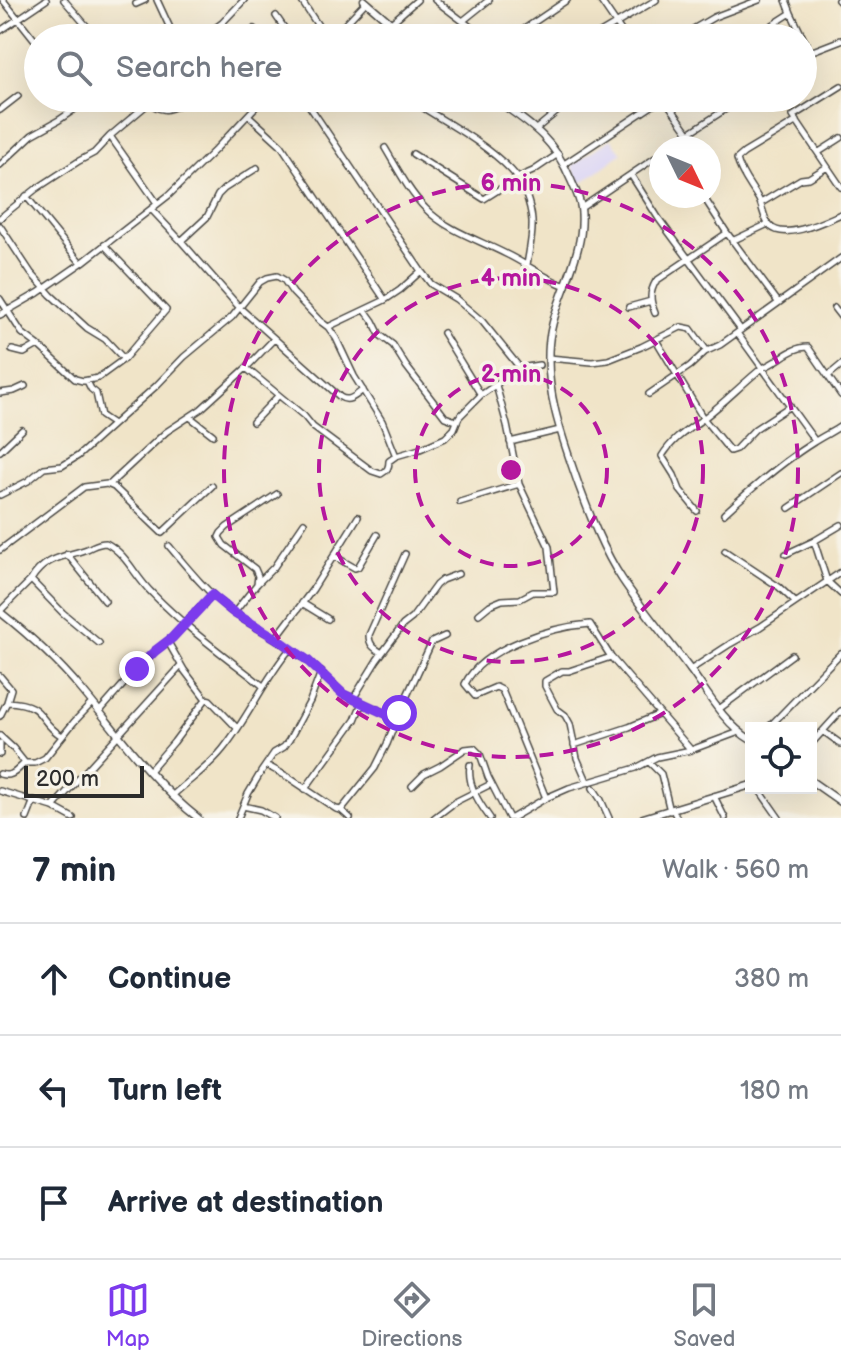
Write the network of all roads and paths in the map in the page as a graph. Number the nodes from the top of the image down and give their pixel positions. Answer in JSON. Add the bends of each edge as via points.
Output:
{"nodes":[{"id":1,"x":3,"y":0,"type":"edge"},
{"id":2,"x":46,"y":0,"type":"edge"},
{"id":3,"x":145,"y":0,"type":"edge"},
{"id":4,"x":157,"y":0,"type":"edge"},
{"id":5,"x":244,"y":0,"type":"edge"},
{"id":6,"x":301,"y":0,"type":"edge"},
{"id":7,"x":417,"y":0,"type":"edge"},
{"id":8,"x":435,"y":0,"type":"edge"},
{"id":9,"x":489,"y":0,"type":"edge"},
{"id":10,"x":567,"y":0,"type":"edge"},
{"id":11,"x":600,"y":0,"type":"edge"},
{"id":12,"x":759,"y":0,"type":"edge"},
{"id":13,"x":786,"y":0,"type":"edge"},
{"id":14,"x":66,"y":1,"type":"edge"},
{"id":15,"x":365,"y":1,"type":"edge"},
{"id":16,"x":653,"y":1,"type":"edge"},
{"id":17,"x":136,"y":4,"type":"dead end"},
{"id":18,"x":791,"y":13,"type":"junction"},
{"id":19,"x":276,"y":16,"type":"dead end"},
{"id":20,"x":18,"y":19,"type":"junction"},
{"id":21,"x":464,"y":20,"type":"junction"},
{"id":22,"x":616,"y":23,"type":"joint"},
{"id":23,"x":85,"y":24,"type":"edge"},
{"id":24,"x":168,"y":24,"type":"edge"},
{"id":25,"x":221,"y":24,"type":"edge"},
{"id":26,"x":281,"y":24,"type":"edge"},
{"id":27,"x":317,"y":24,"type":"edge"},
{"id":28,"x":344,"y":24,"type":"edge"},
{"id":29,"x":390,"y":24,"type":"joint"},
{"id":30,"x":469,"y":24,"type":"edge"},
{"id":31,"x":532,"y":24,"type":"edge"},
{"id":32,"x":702,"y":24,"type":"edge"},
{"id":33,"x":774,"y":24,"type":"edge"},
{"id":34,"x":796,"y":24,"type":"edge"},
{"id":35,"x":24,"y":26,"type":"edge"},
{"id":36,"x":0,"y":31,"type":"edge"},
{"id":37,"x":841,"y":40,"type":"edge"},
{"id":38,"x":817,"y":49,"type":"edge"},
{"id":39,"x":841,"y":86,"type":"edge"},
{"id":40,"x":18,"y":96,"type":"dead end"},
{"id":41,"x":817,"y":101,"type":"edge"},
{"id":42,"x":0,"y":110,"type":"edge"},
{"id":43,"x":70,"y":112,"type":"edge"},
{"id":44,"x":135,"y":112,"type":"edge"},
{"id":45,"x":251,"y":112,"type":"edge"},
{"id":46,"x":313,"y":112,"type":"edge"},
{"id":47,"x":430,"y":112,"type":"edge"},
{"id":48,"x":513,"y":112,"type":"edge"},
{"id":49,"x":557,"y":112,"type":"edge"},
{"id":50,"x":643,"y":112,"type":"edge"},
{"id":51,"x":674,"y":112,"type":"edge"},
{"id":52,"x":721,"y":112,"type":"edge"},
{"id":53,"x":799,"y":112,"type":"edge"},
{"id":54,"x":248,"y":115,"type":"junction"},
{"id":55,"x":797,"y":121,"type":"junction"},
{"id":56,"x":536,"y":129,"type":"junction"},
{"id":57,"x":689,"y":133,"type":"junction"},
{"id":58,"x":110,"y":136,"type":"junction"},
{"id":59,"x":685,"y":136,"type":"edge"},
{"id":60,"x":841,"y":138,"type":"edge"},
{"id":61,"x":385,"y":148,"type":"dead end"},
{"id":62,"x":819,"y":152,"type":"junction"},
{"id":63,"x":558,"y":153,"type":"junction"},
{"id":64,"x":413,"y":154,"type":"dead end"},
{"id":65,"x":649,"y":162,"type":"edge"},
{"id":66,"x":564,"y":164,"type":"junction"},
{"id":67,"x":0,"y":165,"type":"edge"},
{"id":68,"x":827,"y":167,"type":"junction"},
{"id":69,"x":257,"y":168,"type":"dead end"},
{"id":70,"x":631,"y":175,"type":"junction"},
{"id":71,"x":517,"y":178,"type":"junction"},
{"id":72,"x":841,"y":187,"type":"edge"},
{"id":73,"x":26,"y":196,"type":"junction"},
{"id":74,"x":157,"y":203,"type":"junction"},
{"id":75,"x":761,"y":203,"type":"junction"},
{"id":76,"x":581,"y":208,"type":"junction"},
{"id":77,"x":711,"y":208,"type":"edge"},
{"id":78,"x":151,"y":209,"type":"junction"},
{"id":79,"x":841,"y":214,"type":"edge"},
{"id":80,"x":0,"y":218,"type":"edge"},
{"id":81,"x":768,"y":224,"type":"junction"},
{"id":82,"x":0,"y":226,"type":"edge"},
{"id":83,"x":727,"y":233,"type":"junction"},
{"id":84,"x":181,"y":241,"type":"junction"},
{"id":85,"x":732,"y":241,"type":"junction"},
{"id":86,"x":104,"y":245,"type":"junction"},
{"id":87,"x":688,"y":258,"type":"junction"},
{"id":88,"x":841,"y":258,"type":"edge"},
{"id":89,"x":81,"y":263,"type":"junction"},
{"id":90,"x":527,"y":265,"type":"junction"},
{"id":91,"x":421,"y":271,"type":"junction"},
{"id":92,"x":566,"y":286,"type":"junction"},
{"id":93,"x":46,"y":288,"type":"junction"},
{"id":94,"x":0,"y":299,"type":"edge"},
{"id":95,"x":385,"y":300,"type":"junction"},
{"id":96,"x":651,"y":301,"type":"junction"},
{"id":97,"x":778,"y":302,"type":"junction"},
{"id":98,"x":629,"y":307,"type":"dead end"},
{"id":99,"x":240,"y":308,"type":"junction"},
{"id":100,"x":834,"y":308,"type":"dead end"},
{"id":101,"x":365,"y":310,"type":"junction"},
{"id":102,"x":7,"y":311,"type":"junction"},
{"id":103,"x":655,"y":313,"type":"dead end"},
{"id":104,"x":0,"y":315,"type":"edge"},
{"id":105,"x":841,"y":317,"type":"edge"},
{"id":106,"x":328,"y":327,"type":"junction"},
{"id":107,"x":739,"y":331,"type":"junction"},
{"id":108,"x":443,"y":333,"type":"dead end"},
{"id":109,"x":274,"y":339,"type":"junction"},
{"id":110,"x":656,"y":340,"type":"junction"},
{"id":111,"x":38,"y":345,"type":"junction"},
{"id":112,"x":12,"y":350,"type":"dead end"},
{"id":113,"x":707,"y":351,"type":"junction"},
{"id":114,"x":549,"y":358,"type":"junction"},
{"id":115,"x":124,"y":359,"type":"junction"},
{"id":116,"x":539,"y":365,"type":"dead end"},
{"id":117,"x":841,"y":365,"type":"edge"},
{"id":118,"x":246,"y":368,"type":"junction"},
{"id":119,"x":520,"y":368,"type":"junction"},
{"id":120,"x":762,"y":368,"type":"junction"},
{"id":121,"x":678,"y":375,"type":"junction"},
{"id":122,"x":829,"y":375,"type":"junction"},
{"id":123,"x":87,"y":381,"type":"junction"},
{"id":124,"x":496,"y":385,"type":"junction"},
{"id":125,"x":25,"y":386,"type":"dead end"},
{"id":126,"x":363,"y":390,"type":"junction"},
{"id":127,"x":0,"y":393,"type":"edge"},
{"id":128,"x":649,"y":394,"type":"dead end"},
{"id":129,"x":481,"y":395,"type":"junction"},
{"id":130,"x":841,"y":395,"type":"edge"},
{"id":131,"x":278,"y":396,"type":"junction"},
{"id":132,"x":790,"y":406,"type":"junction"},
{"id":133,"x":190,"y":417,"type":"junction"},
{"id":134,"x":703,"y":418,"type":"junction"},
{"id":135,"x":456,"y":421,"type":"junction"},
{"id":136,"x":253,"y":422,"type":"dead end"},
{"id":137,"x":113,"y":424,"type":"junction"},
{"id":138,"x":841,"y":426,"type":"edge"},
{"id":139,"x":22,"y":430,"type":"dead end"},
{"id":140,"x":560,"y":430,"type":"junction"},
{"id":141,"x":213,"y":435,"type":"dead end"},
{"id":142,"x":815,"y":441,"type":"junction"},
{"id":143,"x":510,"y":442,"type":"junction"},
{"id":144,"x":0,"y":451,"type":"edge"},
{"id":145,"x":396,"y":456,"type":"junction"},
{"id":146,"x":841,"y":474,"type":"edge"},
{"id":147,"x":110,"y":484,"type":"junction"},
{"id":148,"x":519,"y":484,"type":"junction"},
{"id":149,"x":212,"y":486,"type":"dead end"},
{"id":150,"x":277,"y":494,"type":"dead end"},
{"id":151,"x":0,"y":495,"type":"edge"},
{"id":152,"x":460,"y":502,"type":"dead end"},
{"id":153,"x":789,"y":508,"type":"dead end"},
{"id":154,"x":697,"y":511,"type":"dead end"},
{"id":155,"x":724,"y":514,"type":"dead end"},
{"id":156,"x":358,"y":517,"type":"dead end"},
{"id":157,"x":304,"y":523,"type":"dead end"},
{"id":158,"x":841,"y":525,"type":"edge"},
{"id":159,"x":377,"y":535,"type":"dead end"},
{"id":160,"x":814,"y":541,"type":"junction"},
{"id":161,"x":169,"y":546,"type":"dead end"},
{"id":162,"x":0,"y":550,"type":"edge"},
{"id":163,"x":725,"y":551,"type":"dead end"},
{"id":164,"x":67,"y":554,"type":"junction"},
{"id":165,"x":405,"y":554,"type":"dead end"},
{"id":166,"x":786,"y":554,"type":"dead end"},
{"id":167,"x":334,"y":556,"type":"junction"},
{"id":168,"x":841,"y":572,"type":"edge"},
{"id":169,"x":458,"y":574,"type":"dead end"},
{"id":170,"x":31,"y":580,"type":"junction"},
{"id":171,"x":827,"y":581,"type":"junction"},
{"id":172,"x":257,"y":584,"type":"junction"},
{"id":173,"x":841,"y":594,"type":"edge"},
{"id":174,"x":212,"y":595,"type":"junction"},
{"id":175,"x":105,"y":601,"type":"dead end"},
{"id":176,"x":302,"y":603,"type":"junction"},
{"id":177,"x":795,"y":603,"type":"junction"},
{"id":178,"x":0,"y":611,"type":"edge"},
{"id":179,"x":234,"y":613,"type":"junction"},
{"id":180,"x":479,"y":614,"type":"dead end"},
{"id":181,"x":328,"y":619,"type":"dead end"},
{"id":182,"x":184,"y":624,"type":"junction"},
{"id":183,"x":445,"y":636,"type":"dead end"},
{"id":184,"x":276,"y":638,"type":"junction"},
{"id":185,"x":168,"y":642,"type":"junction"},
{"id":186,"x":99,"y":643,"type":"dead end"},
{"id":187,"x":290,"y":649,"type":"junction"},
{"id":188,"x":382,"y":653,"type":"junction"},
{"id":189,"x":792,"y":655,"type":"dead end"},
{"id":190,"x":840,"y":656,"type":"edge"},
{"id":191,"x":611,"y":657,"type":"junction"},
{"id":192,"x":181,"y":666,"type":"junction"},
{"id":193,"x":690,"y":670,"type":"junction"},
{"id":194,"x":321,"y":672,"type":"junction"},
{"id":195,"x":0,"y":676,"type":"edge"},
{"id":196,"x":263,"y":686,"type":"junction"},
{"id":197,"x":206,"y":699,"type":"junction"},
{"id":198,"x":353,"y":699,"type":"junction"},
{"id":199,"x":7,"y":702,"type":"junction"},
{"id":200,"x":92,"y":703,"type":"junction"},
{"id":201,"x":362,"y":703,"type":"junction"},
{"id":202,"x":719,"y":709,"type":"junction"},
{"id":203,"x":100,"y":711,"type":"junction"},
{"id":204,"x":841,"y":711,"type":"edge"},
{"id":205,"x":660,"y":714,"type":"junction"},
{"id":206,"x":0,"y":716,"type":"edge"},
{"id":207,"x":397,"y":719,"type":"junction"},
{"id":208,"x":774,"y":722,"type":"edge"},
{"id":209,"x":238,"y":728,"type":"junction"},
{"id":210,"x":823,"y":731,"type":"junction"},
{"id":211,"x":739,"y":732,"type":"junction"},
{"id":212,"x":119,"y":735,"type":"junction"},
{"id":213,"x":0,"y":736,"type":"edge"},
{"id":214,"x":62,"y":736,"type":"junction"},
{"id":215,"x":745,"y":736,"type":"edge"},
{"id":216,"x":817,"y":738,"type":"edge"},
{"id":217,"x":0,"y":743,"type":"edge"},
{"id":218,"x":841,"y":744,"type":"edge"},
{"id":219,"x":574,"y":745,"type":"junction"},
{"id":220,"x":691,"y":750,"type":"junction"},
{"id":221,"x":0,"y":754,"type":"edge"},
{"id":222,"x":649,"y":762,"type":"junction"},
{"id":223,"x":25,"y":763,"type":"junction"},
{"id":224,"x":266,"y":765,"type":"junction"},
{"id":225,"x":470,"y":765,"type":"dead end"},
{"id":226,"x":149,"y":771,"type":"junction"},
{"id":227,"x":0,"y":774,"type":"edge"},
{"id":228,"x":587,"y":781,"type":"junction"},
{"id":229,"x":491,"y":784,"type":"junction"},
{"id":230,"x":817,"y":785,"type":"edge"},
{"id":231,"x":412,"y":786,"type":"dead end"},
{"id":232,"x":745,"y":787,"type":"edge"},
{"id":233,"x":593,"y":788,"type":"dead end"},
{"id":234,"x":305,"y":789,"type":"junction"},
{"id":235,"x":0,"y":791,"type":"edge"},
{"id":236,"x":475,"y":793,"type":"junction"},
{"id":237,"x":762,"y":794,"type":"edge"},
{"id":238,"x":172,"y":796,"type":"junction"},
{"id":239,"x":714,"y":796,"type":"junction"},
{"id":240,"x":546,"y":798,"type":"junction"},
{"id":241,"x":34,"y":800,"type":"junction"},
{"id":242,"x":841,"y":802,"type":"edge"},
{"id":243,"x":243,"y":806,"type":"junction"},
{"id":244,"x":53,"y":807,"type":"junction"},
{"id":245,"x":341,"y":810,"type":"junction"},
{"id":246,"x":671,"y":810,"type":"junction"},
{"id":247,"x":71,"y":817,"type":"edge"},
{"id":248,"x":27,"y":818,"type":"edge"},
{"id":249,"x":198,"y":818,"type":"edge"},
{"id":250,"x":238,"y":818,"type":"edge"},
{"id":251,"x":275,"y":818,"type":"edge"},
{"id":252,"x":350,"y":818,"type":"edge"},
{"id":253,"x":434,"y":818,"type":"edge"},
{"id":254,"x":490,"y":818,"type":"edge"},
{"id":255,"x":510,"y":818,"type":"edge"},
{"id":256,"x":609,"y":818,"type":"edge"},
{"id":257,"x":643,"y":818,"type":"edge"},
{"id":258,"x":677,"y":818,"type":"edge"},
{"id":259,"x":725,"y":818,"type":"edge"},
{"id":260,"x":779,"y":818,"type":"edge"}],
"edges":[{"from":1,"to":20,"type":"street"},
{"from":2,"to":20,"type":"street"},
{"from":3,"to":17,"type":"street"},
{"from":4,"to":24,"type":"street"},
{"from":5,"to":25,"type":"street"},
{"from":6,"to":27,"type":"street"},
{"from":7,"to":29,"type":"street"},
{"from":8,"to":21,"type":"street"},
{"from":9,"to":21,"type":"street"},
{"from":10,"to":31,"type":"street"},
{"from":11,"to":22,"type":"street"},
{"from":12,"to":32,"type":"street"},
{"from":13,"to":18,"type":"street"},
{"from":14,"to":23,"type":"street"},
{"from":15,"to":28,"type":"street"},
{"from":15,"to":29,"type":"street"},
{"from":16,"to":22,"type":"street"},
{"from":18,"to":33,"type":"street"},
{"from":18,"to":34,"type":"street"},
{"from":19,"to":26,"type":"street"},
{"from":20,"to":35,"type":"street"},
{"from":20,"to":36,"type":"street"},
{"from":21,"to":30,"type":"street"},
{"from":37,"to":38,"type":"street"},
{"from":39,"to":41,"type":"street"},
{"from":40,"to":42,"type":"street"},
{"from":43,"to":67,"type":"street","via":[[32,135]]},
{"from":44,"to":58,"type":"street"},
{"from":45,"to":54,"type":"street"},
{"from":46,"to":91,"type":"street"},
{"from":47,"to":71,"type":"street"},
{"from":48,"to":56,"type":"street"},
{"from":49,"to":56,"type":"street"},
{"from":50,"to":66,"type":"street"},
{"from":51,"to":57,"type":"street"},
{"from":52,"to":57,"type":"street"},
{"from":53,"to":55,"type":"street","via":[[793,116]]},
{"from":54,"to":74,"type":"street"},
{"from":54,"to":95,"type":"street","via":[[281,145]]},
{"from":55,"to":62,"type":"street"},
{"from":55,"to":75,"type":"street","via":[[737,159]]},
{"from":56,"to":63,"type":"street"},
{"from":57,"to":59,"type":"street"},
{"from":58,"to":73,"type":"street","via":[[94,153]]},
{"from":58,"to":74,"type":"street"},
{"from":60,"to":62,"type":"street"},
{"from":61,"to":90,"type":"street","via":[[429,213]]},
{"from":62,"to":68,"type":"street"},
{"from":63,"to":66,"type":"street"},
{"from":63,"to":71,"type":"street"},
{"from":64,"to":71,"type":"street","via":[[482,198]]},
{"from":65,"to":70,"type":"street"},
{"from":66,"to":76,"type":"street"},
{"from":68,"to":72,"type":"street"},
{"from":68,"to":75,"type":"street"},
{"from":69,"to":84,"type":"street","via":[[224,189],[207,217]]},
{"from":70,"to":76,"type":"street"},
{"from":70,"to":87,"type":"street"},
{"from":71,"to":90,"type":"street","via":[[532,222]]},
{"from":73,"to":80,"type":"street"},
{"from":73,"to":89,"type":"street"},
{"from":74,"to":78,"type":"street"},
{"from":75,"to":81,"type":"street"},
{"from":76,"to":92,"type":"street"},
{"from":77,"to":83,"type":"street"},
{"from":78,"to":84,"type":"street"},
{"from":78,"to":86,"type":"street"},
{"from":79,"to":81,"type":"street","via":[[790,231]]},
{"from":81,"to":85,"type":"street"},
{"from":82,"to":93,"type":"street"},
{"from":83,"to":85,"type":"street"},
{"from":83,"to":87,"type":"street"},
{"from":84,"to":99,"type":"street"},
{"from":85,"to":97,"type":"street"},
{"from":86,"to":89,"type":"street"},
{"from":86,"to":115,"type":"street","via":[[166,310]]},
{"from":87,"to":96,"type":"street","via":[[656,281]]},
{"from":87,"to":107,"type":"street"},
{"from":88,"to":97,"type":"street"},
{"from":89,"to":93,"type":"street"},
{"from":90,"to":92,"type":"street"},
{"from":91,"to":95,"type":"street"},
{"from":91,"to":119,"type":"street","via":[[482,321]]},
{"from":92,"to":114,"type":"street"},
{"from":93,"to":102,"type":"street"},
{"from":93,"to":115,"type":"street"},
{"from":94,"to":102,"type":"street"},
{"from":95,"to":101,"type":"street"},
{"from":96,"to":98,"type":"street"},
{"from":96,"to":103,"type":"street"},
{"from":97,"to":107,"type":"street"},
{"from":99,"to":106,"type":"street","via":[[260,282],[277,276]]},
{"from":99,"to":109,"type":"street"},
{"from":99,"to":137,"type":"street"},
{"from":100,"to":105,"type":"street"},
{"from":101,"to":106,"type":"street"},
{"from":101,"to":135,"type":"street","via":[[445,417]]},
{"from":102,"to":104,"type":"street"},
{"from":102,"to":111,"type":"street"},
{"from":106,"to":126,"type":"street"},
{"from":107,"to":113,"type":"street"},
{"from":107,"to":120,"type":"street"},
{"from":108,"to":129,"type":"street"},
{"from":109,"to":118,"type":"street"},
{"from":109,"to":126,"type":"street","via":[[344,400]]},
{"from":110,"to":113,"type":"street","via":[[685,327]]},
{"from":110,"to":114,"type":"street","via":[[601,361]]},
{"from":110,"to":121,"type":"street"},
{"from":111,"to":112,"type":"street","via":[[24,353]]},
{"from":111,"to":123,"type":"street","via":[[75,379]]},
{"from":113,"to":121,"type":"street"},
{"from":114,"to":140,"type":"street"},
{"from":115,"to":123,"type":"street"},
{"from":116,"to":119,"type":"street"},
{"from":117,"to":122,"type":"street"},
{"from":118,"to":131,"type":"street"},
{"from":118,"to":133,"type":"street"},
{"from":119,"to":124,"type":"street"},
{"from":120,"to":122,"type":"street","via":[[797,347],[808,347]]},
{"from":120,"to":132,"type":"street"},
{"from":120,"to":134,"type":"street"},
{"from":121,"to":128,"type":"street"},
{"from":121,"to":134,"type":"street"},
{"from":122,"to":130,"type":"street"},
{"from":123,"to":137,"type":"street","via":[[101,416]]},
{"from":124,"to":129,"type":"street"},
{"from":124,"to":143,"type":"street"},
{"from":125,"to":127,"type":"street"},
{"from":126,"to":145,"type":"street"},
{"from":129,"to":135,"type":"street"},
{"from":131,"to":136,"type":"street"},
{"from":131,"to":145,"type":"street","via":[[372,471],[386,471]]},
{"from":132,"to":134,"type":"street","via":[[730,451]]},
{"from":132,"to":142,"type":"street"},
{"from":133,"to":141,"type":"street"},
{"from":133,"to":147,"type":"street"},
{"from":134,"to":154,"type":"street","via":[[662,456]]},
{"from":135,"to":145,"type":"street","via":[[438,442]]},
{"from":137,"to":151,"type":"street","via":[[74,459],[44,468]]},
{"from":138,"to":142,"type":"street"},
{"from":139,"to":144,"type":"street"},
{"from":140,"to":143,"type":"street"},
{"from":140,"to":193,"type":"street","via":[[607,552]]},
{"from":142,"to":155,"type":"street"},
{"from":143,"to":148,"type":"street"},
{"from":146,"to":153,"type":"street"},
{"from":147,"to":149,"type":"street","via":[[162,533]]},
{"from":147,"to":162,"type":"street","via":[[84,487]]},
{"from":148,"to":152,"type":"street"},
{"from":148,"to":180,"type":"street","via":[[549,547],[554,592],[502,600]]},
{"from":150,"to":172,"type":"street","via":[[219,537],[255,569]]},
{"from":156,"to":167,"type":"street"},
{"from":157,"to":172,"type":"street"},
{"from":158,"to":160,"type":"street"},
{"from":159,"to":167,"type":"street","via":[[358,567]]},
{"from":160,"to":166,"type":"street"},
{"from":160,"to":171,"type":"street"},
{"from":161,"to":174,"type":"street"},
{"from":163,"to":177,"type":"street"},
{"from":164,"to":170,"type":"street","via":[[50,560]]},
{"from":164,"to":175,"type":"street"},
{"from":164,"to":182,"type":"street","via":[[108,544]]},
{"from":165,"to":188,"type":"street","via":[[369,635]]},
{"from":167,"to":176,"type":"street"},
{"from":168,"to":171,"type":"street"},
{"from":169,"to":188,"type":"street","via":[[436,585]]},
{"from":170,"to":178,"type":"street"},
{"from":170,"to":186,"type":"street"},
{"from":171,"to":173,"type":"street"},
{"from":171,"to":177,"type":"street"},
{"from":172,"to":179,"type":"street"},
{"from":174,"to":179,"type":"street"},
{"from":174,"to":182,"type":"street"},
{"from":176,"to":181,"type":"street"},
{"from":176,"to":184,"type":"street"},
{"from":177,"to":193,"type":"street"},
{"from":178,"to":200,"type":"street","via":[[43,648]]},
{"from":179,"to":184,"type":"street"},
{"from":182,"to":185,"type":"street"},
{"from":182,"to":196,"type":"street"},
{"from":183,"to":207,"type":"street","via":[[432,642]]},
{"from":184,"to":187,"type":"street"},
{"from":185,"to":192,"type":"street"},
{"from":185,"to":203,"type":"street"},
{"from":187,"to":194,"type":"street"},
{"from":187,"to":196,"type":"street"},
{"from":188,"to":198,"type":"street"},
{"from":189,"to":202,"type":"street"},
{"from":190,"to":208,"type":"street"},
{"from":191,"to":205,"type":"street"},
{"from":191,"to":219,"type":"street","via":[[545,681],[570,724]]},
{"from":191,"to":240,"type":"street","via":[[590,624],[573,625],[527,638],[491,656],[466,681],[475,696],[496,687],[502,690]]},
{"from":192,"to":197,"type":"street"},
{"from":192,"to":212,"type":"street"},
{"from":193,"to":202,"type":"street"},
{"from":194,"to":198,"type":"street"},
{"from":194,"to":224,"type":"street","via":[[289,740]]},
{"from":195,"to":199,"type":"street","via":[[11,689]]},
{"from":196,"to":209,"type":"street"},
{"from":197,"to":209,"type":"street"},
{"from":197,"to":226,"type":"street"},
{"from":198,"to":201,"type":"street"},
{"from":199,"to":206,"type":"street"},
{"from":199,"to":214,"type":"street","via":[[31,705]]},
{"from":200,"to":203,"type":"street"},
{"from":200,"to":214,"type":"street"},
{"from":201,"to":207,"type":"street"},
{"from":201,"to":234,"type":"street"},
{"from":202,"to":211,"type":"street"},
{"from":203,"to":212,"type":"street"},
{"from":204,"to":210,"type":"street"},
{"from":205,"to":219,"type":"street"},
{"from":205,"to":220,"type":"street"},
{"from":207,"to":245,"type":"street","via":[[375,768]]},
{"from":209,"to":238,"type":"street","via":[[198,777]]},
{"from":210,"to":216,"type":"street"},
{"from":210,"to":218,"type":"street"},
{"from":211,"to":215,"type":"street"},
{"from":211,"to":220,"type":"street"},
{"from":212,"to":226,"type":"street"},
{"from":212,"to":244,"type":"street"},
{"from":213,"to":223,"type":"street"},
{"from":214,"to":223,"type":"street","via":[[45,758]]},
{"from":217,"to":221,"type":"street"},
{"from":219,"to":228,"type":"street"},
{"from":220,"to":222,"type":"street"},
{"from":222,"to":228,"type":"street"},
{"from":222,"to":246,"type":"street","via":[[661,774]]},
{"from":223,"to":227,"type":"street","via":[[13,774]]},
{"from":224,"to":234,"type":"street"},
{"from":224,"to":243,"type":"street"},
{"from":225,"to":236,"type":"street"},
{"from":226,"to":238,"type":"street"},
{"from":228,"to":240,"type":"street"},
{"from":229,"to":231,"type":"street","via":[[480,754],[471,747]]},
{"from":229,"to":236,"type":"street"},
{"from":229,"to":255,"type":"street"},
{"from":230,"to":242,"type":"street"},
{"from":232,"to":239,"type":"street"},
{"from":233,"to":256,"type":"street"},
{"from":234,"to":245,"type":"street"},
{"from":235,"to":241,"type":"street"},
{"from":236,"to":253,"type":"street"},
{"from":236,"to":254,"type":"street"},
{"from":237,"to":260,"type":"street"},
{"from":238,"to":249,"type":"street"},
{"from":239,"to":246,"type":"street"},
{"from":239,"to":259,"type":"street"},
{"from":240,"to":255,"type":"street"},
{"from":241,"to":244,"type":"street"},
{"from":241,"to":248,"type":"street"},
{"from":243,"to":250,"type":"street"},
{"from":243,"to":251,"type":"street"},
{"from":244,"to":247,"type":"street"},
{"from":245,"to":252,"type":"street"},
{"from":246,"to":257,"type":"street"},
{"from":246,"to":258,"type":"street"}]}
